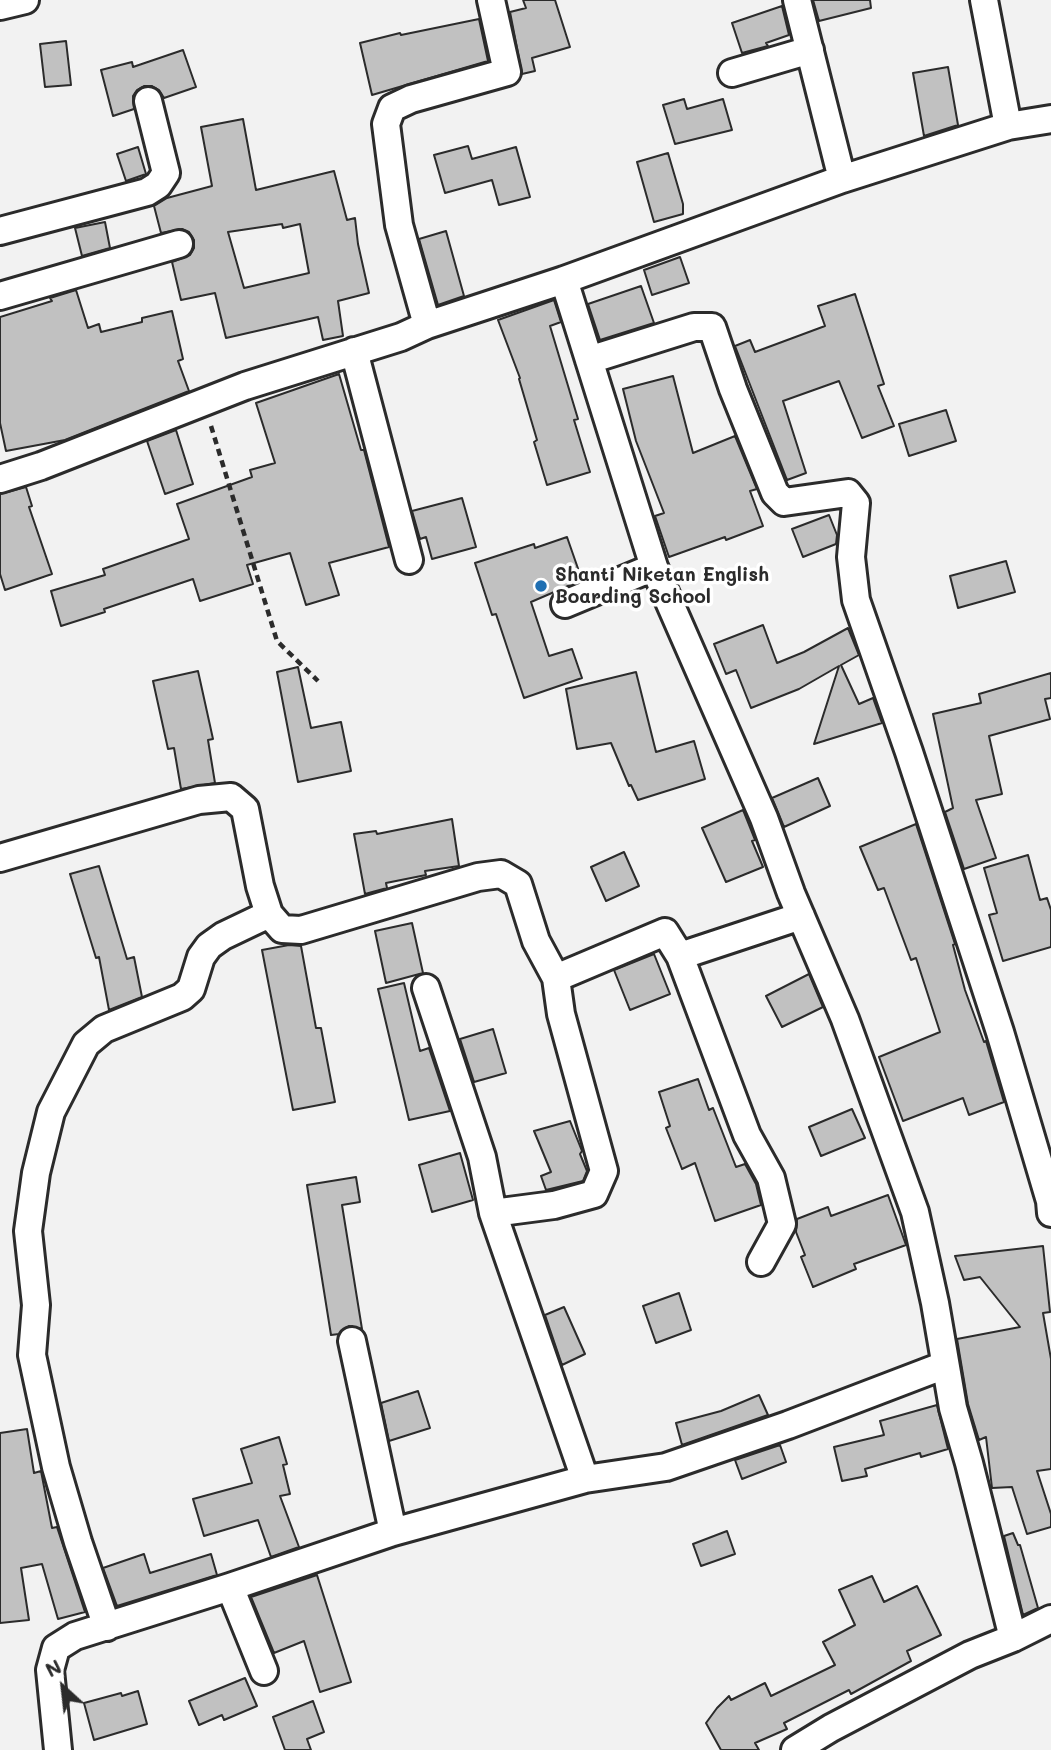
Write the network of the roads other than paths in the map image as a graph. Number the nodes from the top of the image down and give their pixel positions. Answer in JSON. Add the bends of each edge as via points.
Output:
{"nodes":[{"id":1,"x":25,"y":0,"type":"edge"},
{"id":2,"x":491,"y":0,"type":"edge"},
{"id":3,"x":797,"y":0,"type":"edge"},
{"id":4,"x":984,"y":0,"type":"edge"},
{"id":5,"x":0,"y":6,"type":"edge"},
{"id":6,"x":810,"y":50,"type":"junction"},
{"id":7,"x":732,"y":73,"type":"dead end"},
{"id":8,"x":148,"y":100,"type":"dead end"},
{"id":9,"x":1051,"y":119,"type":"edge"},
{"id":10,"x":1008,"y":126,"type":"junction"},
{"id":11,"x":842,"y":179,"type":"junction"},
{"id":12,"x":0,"y":231,"type":"edge"},
{"id":13,"x":179,"y":244,"type":"dead end"},
{"id":14,"x":564,"y":280,"type":"junction"},
{"id":15,"x":0,"y":296,"type":"edge"},
{"id":16,"x":428,"y":325,"type":"junction"},
{"id":17,"x":354,"y":351,"type":"junction"},
{"id":18,"x":589,"y":360,"type":"junction"},
{"id":19,"x":0,"y":479,"type":"edge"},
{"id":20,"x":410,"y":560,"type":"dead end"},
{"id":21,"x":654,"y":567,"type":"junction"},
{"id":22,"x":565,"y":604,"type":"dead end"},
{"id":23,"x":0,"y":858,"type":"edge"},
{"id":24,"x":269,"y":914,"type":"junction"},
{"id":25,"x":801,"y":916,"type":"junction"},
{"id":26,"x":680,"y":956,"type":"junction"},
{"id":27,"x":556,"y":978,"type":"junction"},
{"id":28,"x":426,"y":989,"type":"dead end"},
{"id":29,"x":493,"y":1213,"type":"junction"},
{"id":30,"x":1051,"y":1213,"type":"edge"},
{"id":31,"x":761,"y":1262,"type":"dead end"},
{"id":32,"x":352,"y":1341,"type":"dead end"},
{"id":33,"x":945,"y":1365,"type":"junction"},
{"id":34,"x":585,"y":1479,"type":"junction"},
{"id":35,"x":393,"y":1532,"type":"junction"},
{"id":36,"x":230,"y":1587,"type":"junction"},
{"id":37,"x":1051,"y":1619,"type":"edge"},
{"id":38,"x":107,"y":1627,"type":"junction"},
{"id":39,"x":1013,"y":1638,"type":"junction"},
{"id":40,"x":264,"y":1671,"type":"dead end"},
{"id":41,"x":58,"y":1750,"type":"edge"},
{"id":42,"x":795,"y":1750,"type":"edge"}],
"edges":[{"from":1,"to":5,"type":"street"},
{"from":2,"to":16,"type":"street","via":[[507,72],[411,99],[392,108],[386,124],[399,225]]},
{"from":3,"to":6,"type":"street"},
{"from":4,"to":10,"type":"street"},
{"from":6,"to":7,"type":"street"},
{"from":6,"to":11,"type":"street"},
{"from":8,"to":12,"type":"street","via":[[166,173],[158,185],[147,192]]},
{"from":9,"to":10,"type":"street"},
{"from":10,"to":11,"type":"street"},
{"from":11,"to":14,"type":"street"},
{"from":13,"to":15,"type":"street"},
{"from":14,"to":16,"type":"street"},
{"from":14,"to":18,"type":"street"},
{"from":16,"to":17,"type":"street"},
{"from":17,"to":19,"type":"street","via":[[245,386]]},
{"from":17,"to":20,"type":"street"},
{"from":18,"to":21,"type":"street"},
{"from":18,"to":30,"type":"street","via":[[694,327],[712,327],[775,493],[784,502],[848,494],[856,503],[851,557],[856,600],[1000,1032]]},
{"from":21,"to":22,"type":"street"},
{"from":21,"to":25,"type":"street","via":[[764,818]]},
{"from":23,"to":24,"type":"street","via":[[199,800],[231,797],[245,809]]},
{"from":24,"to":27,"type":"street","via":[[282,929],[301,930],[501,874],[518,884],[536,941]]},
{"from":24,"to":38,"type":"street","via":[[209,946],[191,989],[182,997],[104,1029],[86,1044],[51,1112],[36,1173],[28,1231],[36,1305],[32,1355],[56,1467]]},
{"from":25,"to":26,"type":"street"},
{"from":25,"to":33,"type":"street","via":[[845,1018],[915,1212]]},
{"from":26,"to":27,"type":"street","via":[[665,932]]},
{"from":26,"to":31,"type":"street","via":[[747,1135],[771,1178],[782,1224]]},
{"from":27,"to":29,"type":"street","via":[[561,1014],[604,1171],[594,1194]]},
{"from":28,"to":29,"type":"street","via":[[482,1157]]},
{"from":29,"to":34,"type":"street"},
{"from":32,"to":35,"type":"street"},
{"from":33,"to":34,"type":"street","via":[[666,1467]]},
{"from":33,"to":39,"type":"street"},
{"from":34,"to":35,"type":"street"},
{"from":35,"to":36,"type":"street"},
{"from":36,"to":38,"type":"street"},
{"from":36,"to":40,"type":"street"},
{"from":37,"to":39,"type":"street"},
{"from":38,"to":41,"type":"street","via":[[75,1636],[56,1648],[50,1670]]},
{"from":39,"to":42,"type":"street","via":[[970,1655]]}]}
